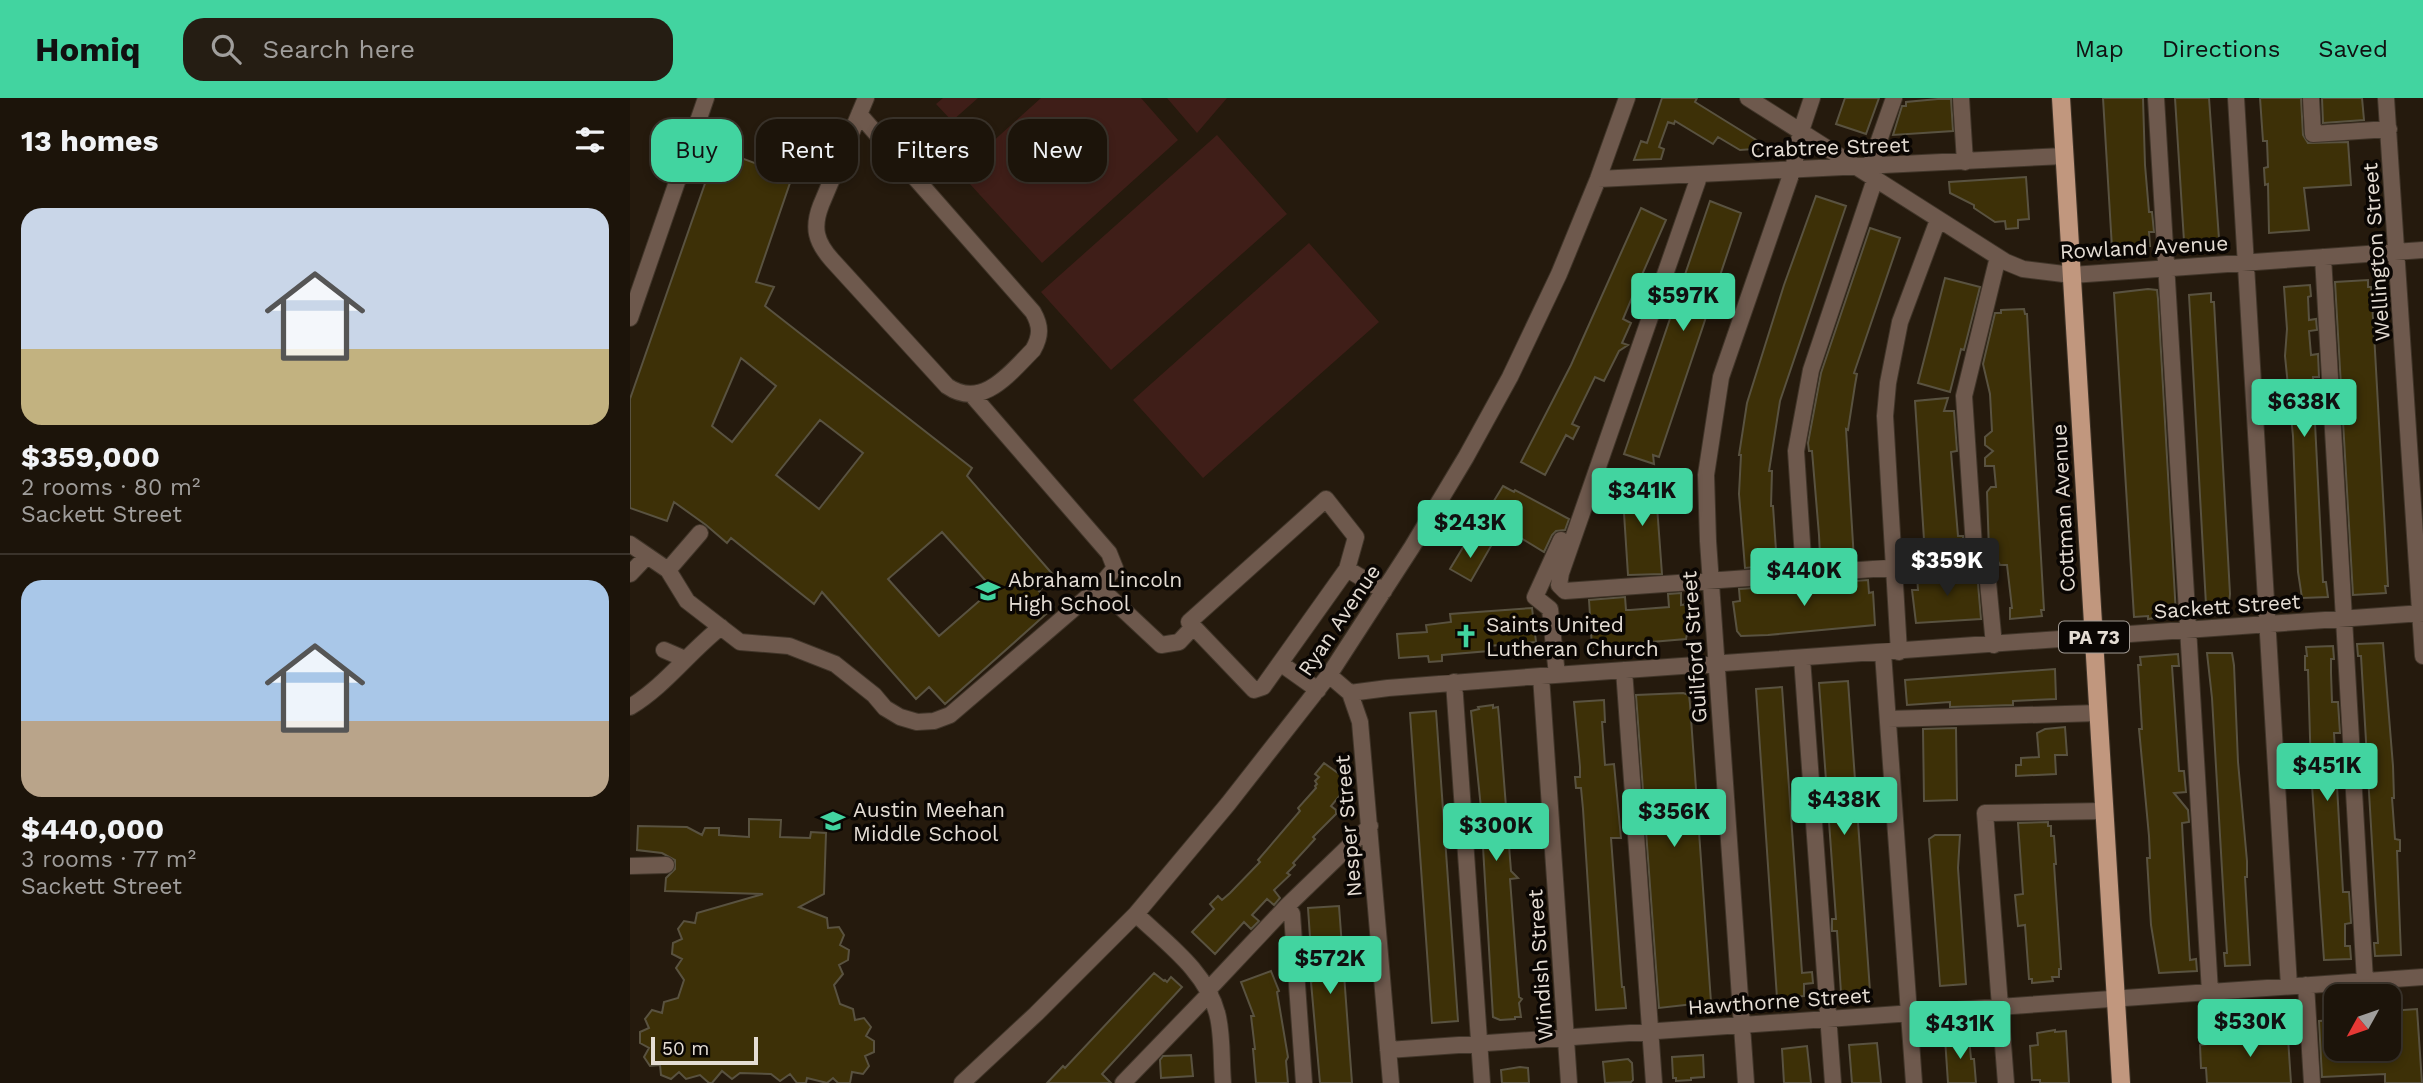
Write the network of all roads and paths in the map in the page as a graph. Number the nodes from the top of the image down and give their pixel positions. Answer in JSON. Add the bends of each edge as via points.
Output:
{"nodes":[{"id":1,"x":706,"y":98,"type":"edge"},
{"id":2,"x":866,"y":98,"type":"edge"},
{"id":3,"x":1627,"y":98,"type":"edge"},
{"id":4,"x":1748,"y":98,"type":"edge"},
{"id":5,"x":1812,"y":98,"type":"edge"},
{"id":6,"x":1894,"y":98,"type":"edge"},
{"id":7,"x":1961,"y":98,"type":"edge"},
{"id":8,"x":2061,"y":98,"type":"edge"},
{"id":9,"x":2156,"y":98,"type":"edge"},
{"id":10,"x":2236,"y":98,"type":"edge"},
{"id":11,"x":2311,"y":98,"type":"edge"},
{"id":12,"x":2386,"y":98,"type":"edge"},
{"id":13,"x":859,"y":114,"type":"junction"},
{"id":14,"x":2389,"y":130,"type":"junction"},
{"id":15,"x":1801,"y":131,"type":"junction"},
{"id":16,"x":2064,"y":156,"type":"junction"},
{"id":17,"x":1965,"y":162,"type":"junction"},
{"id":18,"x":1793,"y":169,"type":"junction"},
{"id":19,"x":1867,"y":171,"type":"junction"},
{"id":20,"x":1700,"y":174,"type":"junction"},
{"id":21,"x":1598,"y":179,"type":"junction"},
{"id":22,"x":1938,"y":220,"type":"junction"},
{"id":23,"x":2423,"y":250,"type":"edge"},
{"id":24,"x":2396,"y":251,"type":"junction"},
{"id":25,"x":1998,"y":257,"type":"junction"},
{"id":26,"x":2323,"y":257,"type":"junction"},
{"id":27,"x":2247,"y":262,"type":"junction"},
{"id":28,"x":2167,"y":268,"type":"junction"},
{"id":29,"x":2072,"y":275,"type":"junction"},
{"id":30,"x":630,"y":317,"type":"edge"},
{"id":31,"x":972,"y":395,"type":"junction"},
{"id":32,"x":700,"y":533,"type":"dead end"},
{"id":33,"x":1561,"y":540,"type":"dead end"},
{"id":34,"x":630,"y":544,"type":"edge"},
{"id":35,"x":647,"y":556,"type":"junction"},
{"id":36,"x":1975,"y":562,"type":"junction"},
{"id":37,"x":1894,"y":567,"type":"junction"},
{"id":38,"x":1347,"y":569,"type":"junction"},
{"id":39,"x":668,"y":570,"type":"junction"},
{"id":40,"x":630,"y":573,"type":"edge"},
{"id":41,"x":1804,"y":574,"type":"junction"},
{"id":42,"x":1711,"y":582,"type":"junction"},
{"id":43,"x":1099,"y":587,"type":"junction"},
{"id":44,"x":1384,"y":591,"type":"junction"},
{"id":45,"x":2422,"y":613,"type":"edge"},
{"id":46,"x":2345,"y":619,"type":"junction"},
{"id":47,"x":2268,"y":624,"type":"junction"},
{"id":48,"x":720,"y":627,"type":"junction"},
{"id":49,"x":1193,"y":627,"type":"junction"},
{"id":50,"x":2188,"y":630,"type":"junction"},
{"id":51,"x":2094,"y":637,"type":"junction"},
{"id":52,"x":1994,"y":645,"type":"junction"},
{"id":53,"x":664,"y":650,"type":"dead end"},
{"id":54,"x":1891,"y":652,"type":"junction"},
{"id":55,"x":2423,"y":656,"type":"edge"},
{"id":56,"x":685,"y":659,"type":"junction"},
{"id":57,"x":1802,"y":659,"type":"junction"},
{"id":58,"x":1280,"y":663,"type":"junction"},
{"id":59,"x":1716,"y":665,"type":"junction"},
{"id":60,"x":1624,"y":670,"type":"junction"},
{"id":61,"x":1329,"y":675,"type":"junction"},
{"id":62,"x":1557,"y":675,"type":"junction"},
{"id":63,"x":1541,"y":676,"type":"junction"},
{"id":64,"x":1454,"y":682,"type":"junction"},
{"id":65,"x":1318,"y":690,"type":"junction"},
{"id":66,"x":1350,"y":693,"type":"junction"},
{"id":67,"x":630,"y":707,"type":"edge"},
{"id":68,"x":2098,"y":713,"type":"junction"},
{"id":69,"x":1888,"y":719,"type":"junction"},
{"id":70,"x":2104,"y":811,"type":"junction"},
{"id":71,"x":1370,"y":827,"type":"junction"},
{"id":72,"x":666,"y":865,"type":"dead end"},
{"id":73,"x":630,"y":866,"type":"edge"},
{"id":74,"x":1287,"y":906,"type":"junction"},
{"id":75,"x":1136,"y":914,"type":"junction"},
{"id":76,"x":2423,"y":977,"type":"edge"},
{"id":77,"x":2365,"y":981,"type":"junction"},
{"id":78,"x":2306,"y":985,"type":"junction"},
{"id":79,"x":2289,"y":986,"type":"junction"},
{"id":80,"x":1209,"y":992,"type":"junction"},
{"id":81,"x":2210,"y":992,"type":"junction"},
{"id":82,"x":2116,"y":999,"type":"junction"},
{"id":83,"x":2000,"y":1007,"type":"junction"},
{"id":84,"x":1909,"y":1013,"type":"junction"},
{"id":85,"x":1828,"y":1018,"type":"junction"},
{"id":86,"x":1742,"y":1025,"type":"junction"},
{"id":87,"x":1651,"y":1031,"type":"junction"},
{"id":88,"x":1566,"y":1037,"type":"junction"},
{"id":89,"x":1479,"y":1043,"type":"junction"},
{"id":90,"x":1388,"y":1050,"type":"junction"},
{"id":91,"x":1139,"y":1075,"type":"edge"},
{"id":92,"x":974,"y":1080,"type":"edge"},
{"id":93,"x":1123,"y":1083,"type":"edge"},
{"id":94,"x":1223,"y":1083,"type":"edge"},
{"id":95,"x":1304,"y":1083,"type":"edge"},
{"id":96,"x":1391,"y":1083,"type":"edge"},
{"id":97,"x":1482,"y":1083,"type":"edge"},
{"id":98,"x":1569,"y":1083,"type":"edge"},
{"id":99,"x":1654,"y":1083,"type":"edge"},
{"id":100,"x":1746,"y":1083,"type":"edge"},
{"id":101,"x":1833,"y":1083,"type":"edge"},
{"id":102,"x":1914,"y":1083,"type":"edge"},
{"id":103,"x":2007,"y":1083,"type":"edge"},
{"id":104,"x":2120,"y":1083,"type":"edge"},
{"id":105,"x":2312,"y":1083,"type":"edge"}],
"edges":[{"from":1,"to":30,"type":"street"},
{"from":2,"to":13,"type":"street"},
{"from":3,"to":21,"type":"street","name":"Ryan Avenue"},
{"from":4,"to":15,"type":"street","name":"Rowland Avenue"},
{"from":5,"to":15,"type":"street","name":"Guilford Street"},
{"from":6,"to":19,"type":"street"},
{"from":7,"to":17,"type":"street"},
{"from":8,"to":16,"type":"main road","name":"Cottman Avenue","number":"PA 73"},
{"from":9,"to":28,"type":"street"},
{"from":10,"to":27,"type":"street"},
{"from":11,"to":14,"type":"street","via":[[2313,134]]},
{"from":12,"to":14,"type":"street","name":"Wellington Street"},
{"from":13,"to":31,"type":"street","via":[[816,216],[817,240],[947,386],[964,396]]},
{"from":13,"to":31,"type":"street","via":[[1038,321],[1033,350],[986,391]]},
{"from":14,"to":24,"type":"street","name":"Wellington Street"},
{"from":15,"to":18,"type":"street","name":"Guilford Street"},
{"from":15,"to":19,"type":"street","name":"Rowland Avenue"},
{"from":16,"to":17,"type":"street","name":"Crabtree Street"},
{"from":16,"to":29,"type":"main road","name":"Cottman Avenue","number":"PA 73"},
{"from":17,"to":19,"type":"street","name":"Crabtree Street"},
{"from":18,"to":19,"type":"street","name":"Crabtree Street"},
{"from":18,"to":20,"type":"street","name":"Crabtree Street"},
{"from":18,"to":42,"type":"street","name":"Guilford Street","via":[[1721,377],[1706,475]]},
{"from":19,"to":22,"type":"street","name":"Rowland Avenue"},
{"from":19,"to":41,"type":"street","via":[[1811,370],[1796,451]]},
{"from":20,"to":21,"type":"street","name":"Crabtree Street"},
{"from":20,"to":42,"type":"street","via":[[1559,585],[1565,591]]},
{"from":21,"to":44,"type":"street","name":"Ryan Avenue","via":[[1510,377]]},
{"from":22,"to":25,"type":"street","name":"Rowland Avenue"},
{"from":22,"to":37,"type":"street","via":[[1900,322],[1888,383],[1885,416]]},
{"from":23,"to":24,"type":"street","name":"Rowland Avenue"},
{"from":24,"to":26,"type":"street","name":"Rowland Avenue"},
{"from":24,"to":45,"type":"street","name":"Wellington Street"},
{"from":25,"to":29,"type":"street","name":"Rowland Avenue","via":[[2023,269]]},
{"from":25,"to":36,"type":"street","via":[[1964,396]]},
{"from":26,"to":27,"type":"street","name":"Rowland Avenue"},
{"from":26,"to":46,"type":"street"},
{"from":27,"to":28,"type":"street","name":"Rowland Avenue"},
{"from":27,"to":47,"type":"street"},
{"from":28,"to":29,"type":"street","name":"Rowland Avenue"},
{"from":28,"to":50,"type":"street"},
{"from":29,"to":51,"type":"main road","name":"Cottman Avenue","number":"PA 73"},
{"from":31,"to":43,"type":"street","via":[[1109,552],[1115,568]]},
{"from":32,"to":39,"type":"street"},
{"from":33,"to":62,"type":"street","via":[[1535,597],[1550,609]]},
{"from":34,"to":35,"type":"street"},
{"from":35,"to":39,"type":"street"},
{"from":35,"to":40,"type":"street"},
{"from":36,"to":37,"type":"street"},
{"from":36,"to":52,"type":"street","via":[[1986,561]]},
{"from":37,"to":41,"type":"street"},
{"from":37,"to":54,"type":"street"},
{"from":38,"to":44,"type":"street"},
{"from":38,"to":49,"type":"street","via":[[1356,537],[1326,499],[1189,622]]},
{"from":38,"to":58,"type":"street"},
{"from":39,"to":48,"type":"street","via":[[687,601]]},
{"from":41,"to":42,"type":"street"},
{"from":42,"to":59,"type":"street","name":"Guilford Street"},
{"from":43,"to":48,"type":"street","via":[[965,705],[934,721],[900,717],[835,664],[789,646],[740,642]]},
{"from":43,"to":49,"type":"street","via":[[1161,645],[1179,642]]},
{"from":44,"to":61,"type":"street","name":"Ryan Avenue"},
{"from":45,"to":46,"type":"street","name":"Sackett Street"},
{"from":45,"to":55,"type":"street","name":"Wellington Street"},
{"from":46,"to":47,"type":"street","name":"Sackett Street"},
{"from":46,"to":77,"type":"street"},
{"from":47,"to":50,"type":"street","name":"Sackett Street"},
{"from":47,"to":79,"type":"street"},
{"from":48,"to":56,"type":"street"},
{"from":49,"to":58,"type":"street","via":[[1254,690],[1263,687]]},
{"from":50,"to":51,"type":"street","name":"Sackett Street"},
{"from":50,"to":81,"type":"street"},
{"from":51,"to":52,"type":"street","name":"Sackett Street"},
{"from":51,"to":68,"type":"main road","name":"Cottman Avenue","number":"PA 73"},
{"from":52,"to":54,"type":"street","name":"Sackett Street"},
{"from":53,"to":56,"type":"street"},
{"from":54,"to":57,"type":"street","name":"Sackett Street"},
{"from":54,"to":69,"type":"street"},
{"from":56,"to":67,"type":"street"},
{"from":57,"to":59,"type":"street","name":"Sackett Street"},
{"from":57,"to":85,"type":"street"},
{"from":58,"to":65,"type":"street"},
{"from":59,"to":60,"type":"street","name":"Sackett Street"},
{"from":59,"to":86,"type":"street","name":"Guilford Street"},
{"from":60,"to":62,"type":"street","name":"Sackett Street"},
{"from":60,"to":87,"type":"street"},
{"from":61,"to":65,"type":"street","name":"Ryan Avenue"},
{"from":61,"to":66,"type":"street"},
{"from":62,"to":63,"type":"street","name":"Sackett Street"},
{"from":63,"to":64,"type":"street","name":"Sackett Street"},
{"from":63,"to":88,"type":"street","name":"Windish Street"},
{"from":64,"to":66,"type":"street","name":"Sackett Street"},
{"from":64,"to":89,"type":"street"},
{"from":65,"to":75,"type":"street","name":"Ryan Avenue"},
{"from":66,"to":71,"type":"street","name":"Nesper Street","via":[[1360,722]]},
{"from":68,"to":69,"type":"street"},
{"from":68,"to":70,"type":"main road","name":"Cottman Avenue","number":"PA 73"},
{"from":69,"to":84,"type":"street"},
{"from":70,"to":82,"type":"main road","name":"Cottman Avenue","number":"PA 73"},
{"from":70,"to":83,"type":"street","via":[[1984,813]]},
{"from":71,"to":74,"type":"street"},
{"from":71,"to":90,"type":"street","name":"Nesper Street"},
{"from":72,"to":73,"type":"street"},
{"from":74,"to":80,"type":"street"},
{"from":74,"to":95,"type":"street","via":[[1292,914]]},
{"from":75,"to":80,"type":"street","via":[[1199,975]]},
{"from":75,"to":92,"type":"street","name":"Ryan Avenue"},
{"from":76,"to":77,"type":"street","name":"Hawthorne Street"},
{"from":77,"to":78,"type":"street","name":"Hawthorne Street"},
{"from":78,"to":79,"type":"street","name":"Hawthorne Street"},
{"from":78,"to":105,"type":"street"},
{"from":79,"to":81,"type":"street","name":"Hawthorne Street"},
{"from":80,"to":91,"type":"street"},
{"from":80,"to":94,"type":"street","via":[[1218,1015]]},
{"from":81,"to":82,"type":"street","name":"Hawthorne Street"},
{"from":82,"to":83,"type":"street","name":"Hawthorne Street"},
{"from":82,"to":104,"type":"main road","name":"Cottman Avenue","number":"PA 73"},
{"from":83,"to":84,"type":"street","name":"Hawthorne Street"},
{"from":83,"to":103,"type":"street"},
{"from":84,"to":85,"type":"street","name":"Hawthorne Street"},
{"from":84,"to":102,"type":"street"},
{"from":85,"to":86,"type":"street","name":"Hawthorne Street"},
{"from":85,"to":101,"type":"street"},
{"from":86,"to":87,"type":"street","name":"Hawthorne Street"},
{"from":86,"to":100,"type":"street","name":"Guilford Street"},
{"from":87,"to":88,"type":"street","name":"Hawthorne Street"},
{"from":87,"to":99,"type":"street"},
{"from":88,"to":89,"type":"street","name":"Hawthorne Street"},
{"from":88,"to":98,"type":"street","name":"Windish Street"},
{"from":89,"to":90,"type":"street","name":"Hawthorne Street"},
{"from":89,"to":97,"type":"street"},
{"from":90,"to":96,"type":"street","name":"Nesper Street"},
{"from":91,"to":93,"type":"street"}]}
